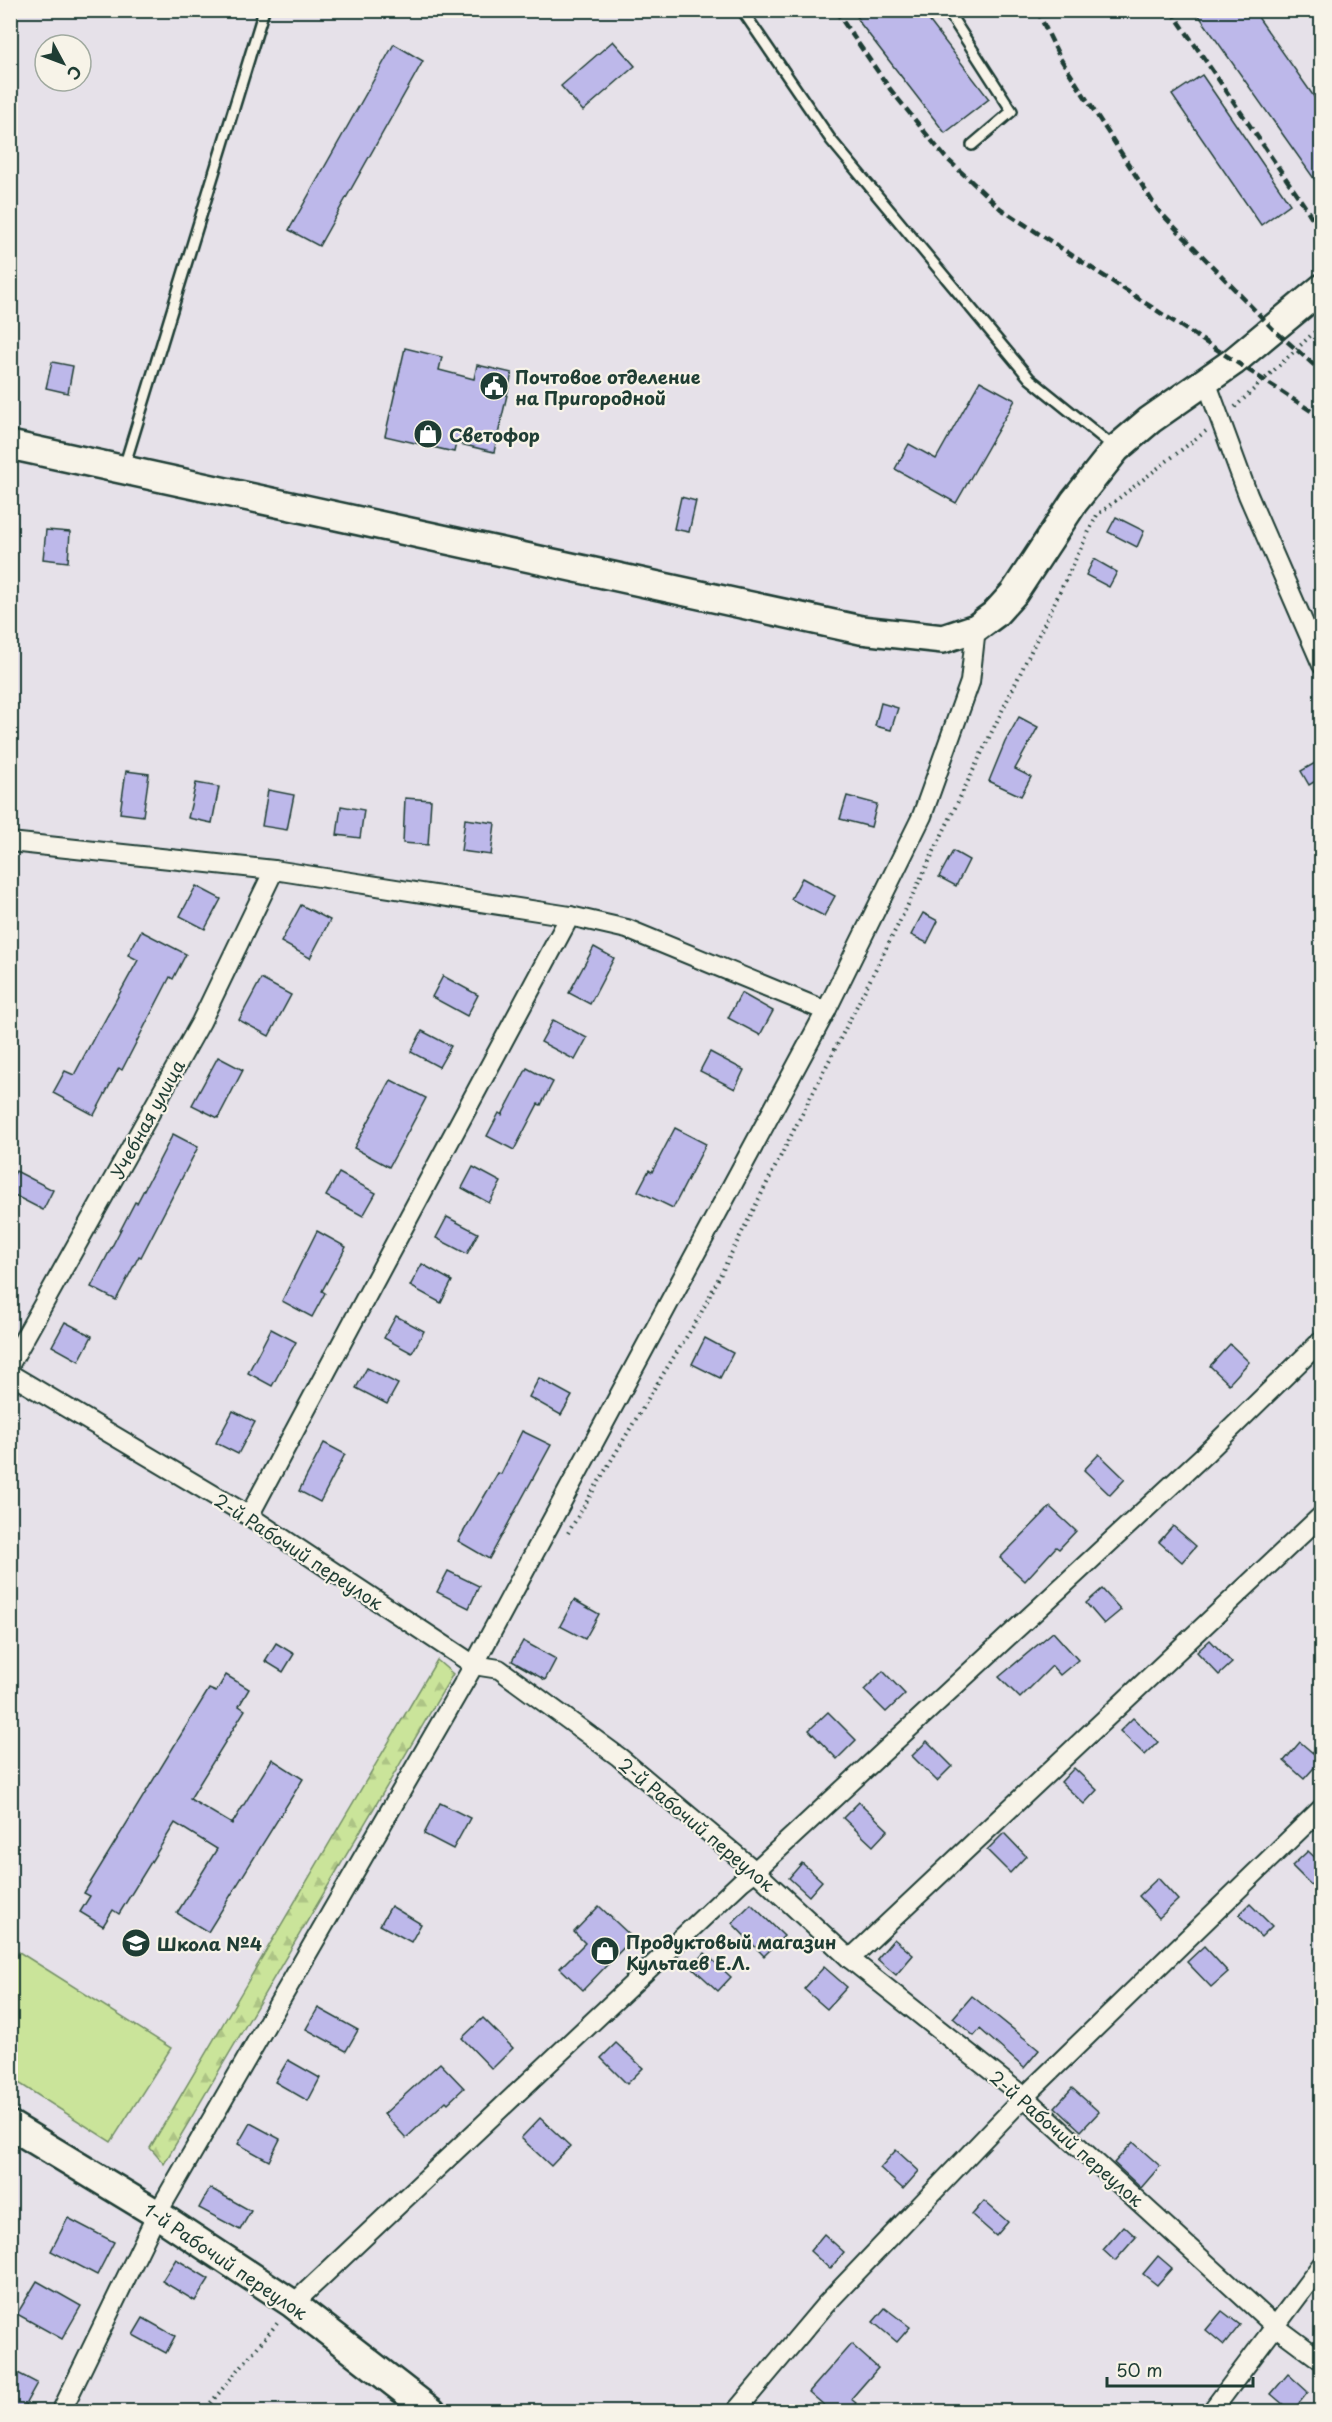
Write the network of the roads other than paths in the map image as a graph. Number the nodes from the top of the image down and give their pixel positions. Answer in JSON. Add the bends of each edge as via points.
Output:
{"nodes":[{"id":1,"x":264,"y":10,"type":"edge"},
{"id":2,"x":742,"y":10,"type":"edge"},
{"id":3,"x":947,"y":10,"type":"edge"},
{"id":4,"x":972,"y":145,"type":"dead end"},
{"id":5,"x":1322,"y":288,"type":"edge"},
{"id":6,"x":1206,"y":381,"type":"junction"},
{"id":7,"x":10,"y":445,"type":"edge"},
{"id":8,"x":1116,"y":449,"type":"junction"},
{"id":9,"x":123,"y":469,"type":"junction"},
{"id":10,"x":976,"y":628,"type":"junction"},
{"id":11,"x":1322,"y":665,"type":"edge"},
{"id":12,"x":10,"y":842,"type":"edge"},
{"id":13,"x":274,"y":870,"type":"junction"},
{"id":14,"x":570,"y":916,"type":"junction"},
{"id":15,"x":826,"y":1011,"type":"junction"},
{"id":16,"x":1322,"y":1340,"type":"edge"},
{"id":17,"x":10,"y":1364,"type":"edge"},
{"id":18,"x":10,"y":1374,"type":"edge"},
{"id":19,"x":1322,"y":1515,"type":"edge"},
{"id":20,"x":249,"y":1516,"type":"junction"},
{"id":21,"x":474,"y":1665,"type":"junction"},
{"id":22,"x":1322,"y":1808,"type":"edge"},
{"id":23,"x":755,"y":1871,"type":"junction"},
{"id":24,"x":850,"y":1959,"type":"junction"},
{"id":25,"x":1024,"y":2097,"type":"junction"},
{"id":26,"x":10,"y":2125,"type":"edge"},
{"id":27,"x":157,"y":2214,"type":"junction"},
{"id":28,"x":1322,"y":2264,"type":"edge"},
{"id":29,"x":293,"y":2304,"type":"junction"},
{"id":30,"x":1275,"y":2326,"type":"junction"},
{"id":31,"x":1322,"y":2361,"type":"edge"},
{"id":32,"x":61,"y":2412,"type":"edge"},
{"id":33,"x":432,"y":2412,"type":"edge"},
{"id":34,"x":735,"y":2412,"type":"edge"},
{"id":35,"x":1212,"y":2412,"type":"edge"}],
"edges":[{"from":1,"to":9,"type":"lane"},
{"from":2,"to":8,"type":"lane","via":[[831,140],[1030,379]]},
{"from":3,"to":4,"type":"lane","via":[[1012,111]]},
{"from":5,"to":6,"type":"street"},
{"from":6,"to":8,"type":"street"},
{"from":6,"to":11,"type":"street","via":[[1248,495]]},
{"from":7,"to":9,"type":"street"},
{"from":8,"to":10,"type":"street","via":[[1074,502],[1014,593]]},
{"from":9,"to":10,"type":"street","via":[[861,630],[943,639]]},
{"from":10,"to":15,"type":"street","via":[[970,682],[922,816]]},
{"from":12,"to":13,"type":"street"},
{"from":13,"to":14,"type":"street"},
{"from":13,"to":17,"type":"street","name":"Учебная улица","via":[[201,1022]]},
{"from":14,"to":15,"type":"street","via":[[627,929]]},
{"from":14,"to":20,"type":"street"},
{"from":15,"to":21,"type":"street"},
{"from":16,"to":23,"type":"street","via":[[1204,1455]]},
{"from":18,"to":20,"type":"street","name":"2-й Рабочий переулок"},
{"from":19,"to":24,"type":"street"},
{"from":20,"to":21,"type":"street","name":"2-й Рабочий переулок"},
{"from":21,"to":23,"type":"street","name":"2-й Рабочий переулок","via":[[500,1669],[619,1757]]},
{"from":21,"to":27,"type":"street"},
{"from":22,"to":25,"type":"street"},
{"from":23,"to":24,"type":"street","name":"2-й Рабочий переулок"},
{"from":23,"to":29,"type":"street"},
{"from":24,"to":25,"type":"street","name":"2-й Рабочий переулок"},
{"from":25,"to":30,"type":"street","name":"2-й Рабочий переулок"},
{"from":25,"to":34,"type":"street","via":[[826,2304]]},
{"from":26,"to":27,"type":"street","name":"1-й Рабочий переулок"},
{"from":27,"to":29,"type":"street","name":"1-й Рабочий переулок"},
{"from":27,"to":32,"type":"street"},
{"from":28,"to":30,"type":"street"},
{"from":29,"to":33,"type":"street","name":"1-й Рабочий переулок"},
{"from":30,"to":31,"type":"street","name":"2-й Рабочий переулок"},
{"from":30,"to":35,"type":"street"}]}
